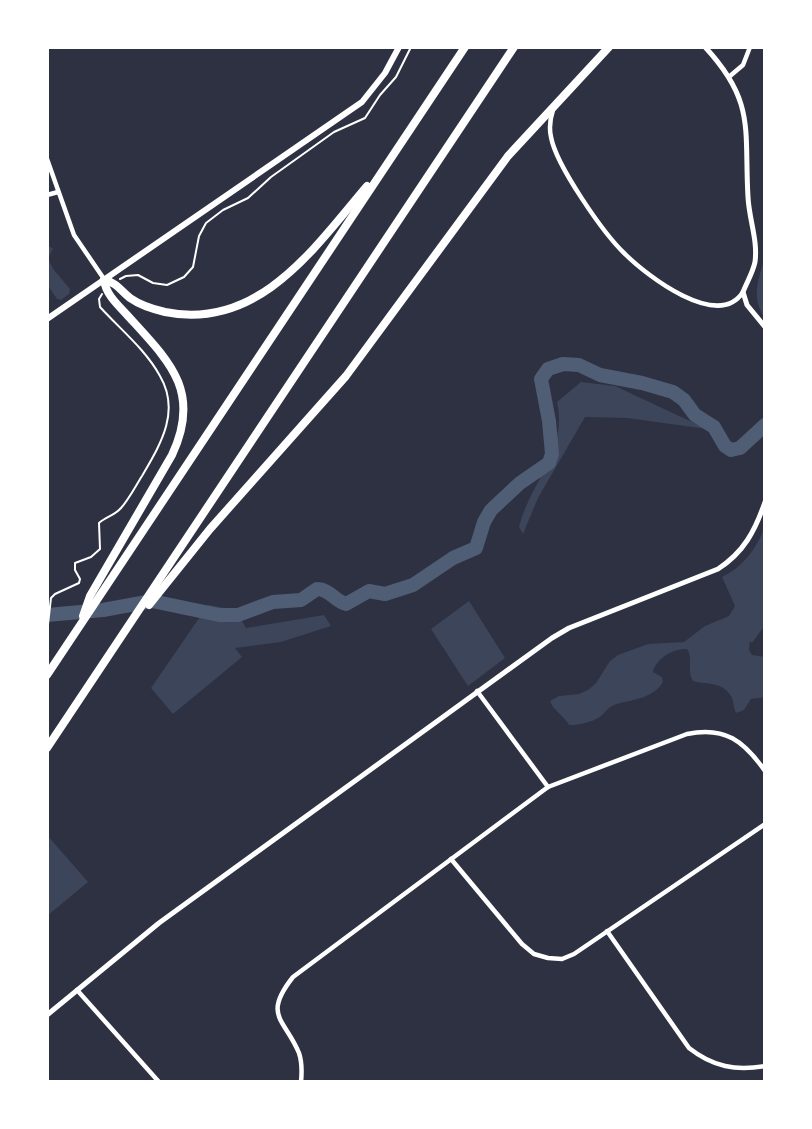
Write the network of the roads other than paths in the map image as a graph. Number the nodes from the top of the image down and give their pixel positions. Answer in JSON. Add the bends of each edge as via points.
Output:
{"nodes":[{"id":1,"x":399,"y":47,"type":"edge"},
{"id":2,"x":465,"y":47,"type":"edge"},
{"id":3,"x":514,"y":47,"type":"edge"},
{"id":4,"x":609,"y":47,"type":"edge"},
{"id":5,"x":705,"y":47,"type":"edge"},
{"id":6,"x":750,"y":47,"type":"edge"},
{"id":7,"x":730,"y":76,"type":"junction"},
{"id":8,"x":555,"y":103,"type":"junction"},
{"id":9,"x":47,"y":159,"type":"edge"},
{"id":10,"x":383,"y":169,"type":"junction"},
{"id":11,"x":58,"y":192,"type":"junction"},
{"id":12,"x":47,"y":195,"type":"edge"},
{"id":13,"x":104,"y":280,"type":"junction"},
{"id":14,"x":743,"y":292,"type":"junction"},
{"id":15,"x":47,"y":319,"type":"edge"},
{"id":16,"x":765,"y":327,"type":"edge"},
{"id":17,"x":765,"y":502,"type":"edge"},
{"id":18,"x":136,"y":616,"type":"junction"},
{"id":19,"x":82,"y":623,"type":"junction"},
{"id":20,"x":47,"y":675,"type":"edge"},
{"id":21,"x":477,"y":691,"type":"junction"},
{"id":22,"x":47,"y":748,"type":"edge"},
{"id":23,"x":765,"y":771,"type":"edge"},
{"id":24,"x":548,"y":787,"type":"junction"},
{"id":25,"x":765,"y":824,"type":"edge"},
{"id":26,"x":451,"y":859,"type":"junction"},
{"id":27,"x":607,"y":932,"type":"junction"},
{"id":28,"x":77,"y":990,"type":"junction"},
{"id":29,"x":47,"y":1014,"type":"edge"},
{"id":30,"x":765,"y":1066,"type":"edge"},
{"id":31,"x":159,"y":1082,"type":"edge"},
{"id":32,"x":301,"y":1082,"type":"edge"}],
"edges":[{"from":1,"to":13,"type":"main road","via":[[362,102]]},
{"from":2,"to":10,"type":"highway"},
{"from":3,"to":18,"type":"highway"},
{"from":4,"to":8,"type":"highway"},
{"from":5,"to":7,"type":"street"},
{"from":6,"to":7,"type":"street","via":[[743,65]]},
{"from":7,"to":14,"type":"street","via":[[745,119],[747,198],[755,247],[755,264]]},
{"from":8,"to":14,"type":"street","via":[[550,121],[552,142],[593,216],[624,253],[662,284],[708,305],[723,305]]},
{"from":8,"to":18,"type":"highway","via":[[483,187],[354,366]]},
{"from":9,"to":11,"type":"street"},
{"from":10,"to":13,"type":"highway","via":[[299,265],[238,304],[201,313],[164,312],[139,303]]},
{"from":10,"to":19,"type":"highway"},
{"from":11,"to":12,"type":"street"},
{"from":11,"to":13,"type":"street","via":[[75,238]]},
{"from":13,"to":15,"type":"main road"},
{"from":13,"to":19,"type":"highway","via":[[110,295],[171,365],[181,387],[184,423],[177,445],[90,596]]},
{"from":14,"to":16,"type":"street","via":[[747,305]]},
{"from":17,"to":21,"type":"street","via":[[748,541],[718,569],[569,628]]},
{"from":18,"to":22,"type":"highway"},
{"from":19,"to":20,"type":"highway"},
{"from":21,"to":24,"type":"street"},
{"from":21,"to":28,"type":"street","via":[[159,923]]},
{"from":23,"to":24,"type":"street","via":[[738,740],[704,730]]},
{"from":24,"to":26,"type":"street"},
{"from":25,"to":27,"type":"street"},
{"from":26,"to":27,"type":"street","via":[[534,954],[562,959]]},
{"from":26,"to":32,"type":"street","via":[[293,977],[281,992],[277,1011],[299,1053]]},
{"from":27,"to":30,"type":"street","via":[[689,1048],[720,1066]]},
{"from":28,"to":29,"type":"street"},
{"from":28,"to":31,"type":"street"}]}
